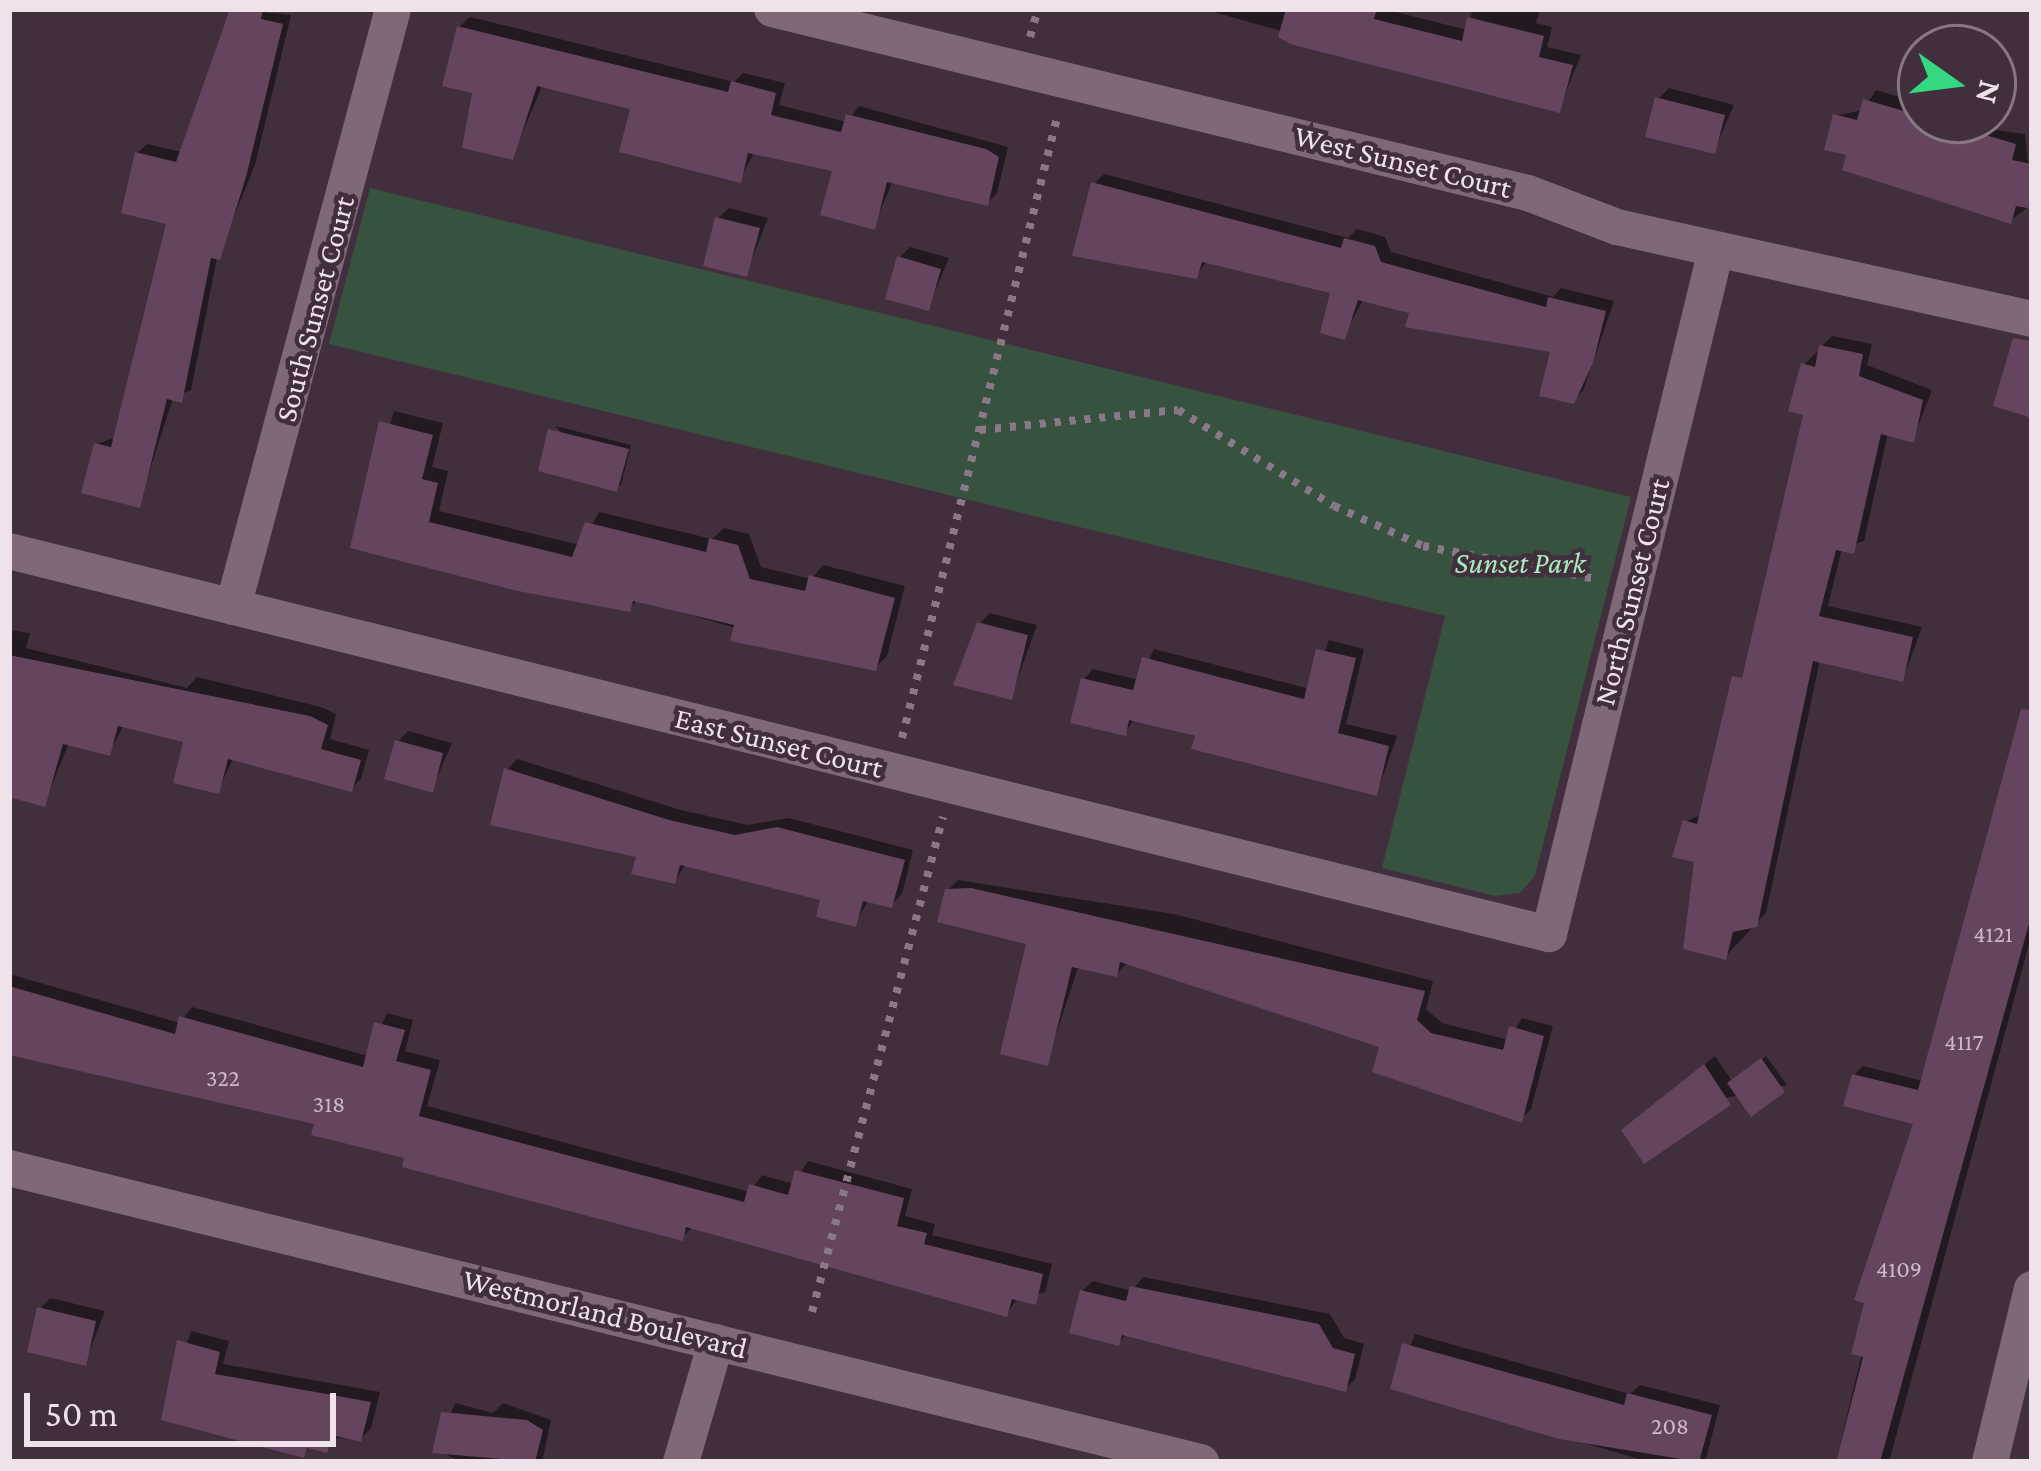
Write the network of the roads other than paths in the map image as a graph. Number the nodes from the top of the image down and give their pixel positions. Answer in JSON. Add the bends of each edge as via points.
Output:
{"nodes":[{"id":1,"x":393,"y":9,"type":"edge"},
{"id":2,"x":772,"y":9,"type":"edge"},
{"id":3,"x":1716,"y":250,"type":"junction"},
{"id":4,"x":2032,"y":319,"type":"edge"},
{"id":5,"x":9,"y":550,"type":"edge"},
{"id":6,"x":233,"y":607,"type":"junction"},
{"id":7,"x":1549,"y":934,"type":"joint"},
{"id":8,"x":9,"y":1168,"type":"edge"},
{"id":9,"x":2032,"y":1289,"type":"edge"},
{"id":10,"x":716,"y":1342,"type":"junction"},
{"id":11,"x":681,"y":1462,"type":"edge"},
{"id":12,"x":1201,"y":1462,"type":"edge"},
{"id":13,"x":1990,"y":1462,"type":"edge"}],
"edges":[{"from":1,"to":6,"type":"street","name":"South Sunset Court"},
{"from":2,"to":3,"type":"street","name":"West Sunset Court"},
{"from":3,"to":4,"type":"street","name":"West Sunset Court"},
{"from":3,"to":7,"type":"street","name":"North Sunset Court"},
{"from":5,"to":6,"type":"street","name":"East Sunset Court"},
{"from":6,"to":7,"type":"street","name":"East Sunset Court"},
{"from":8,"to":10,"type":"street","name":"Westmorland Boulevard"},
{"from":9,"to":13,"type":"street"},
{"from":10,"to":11,"type":"street"},
{"from":10,"to":12,"type":"street","name":"Westmorland Boulevard"}]}
